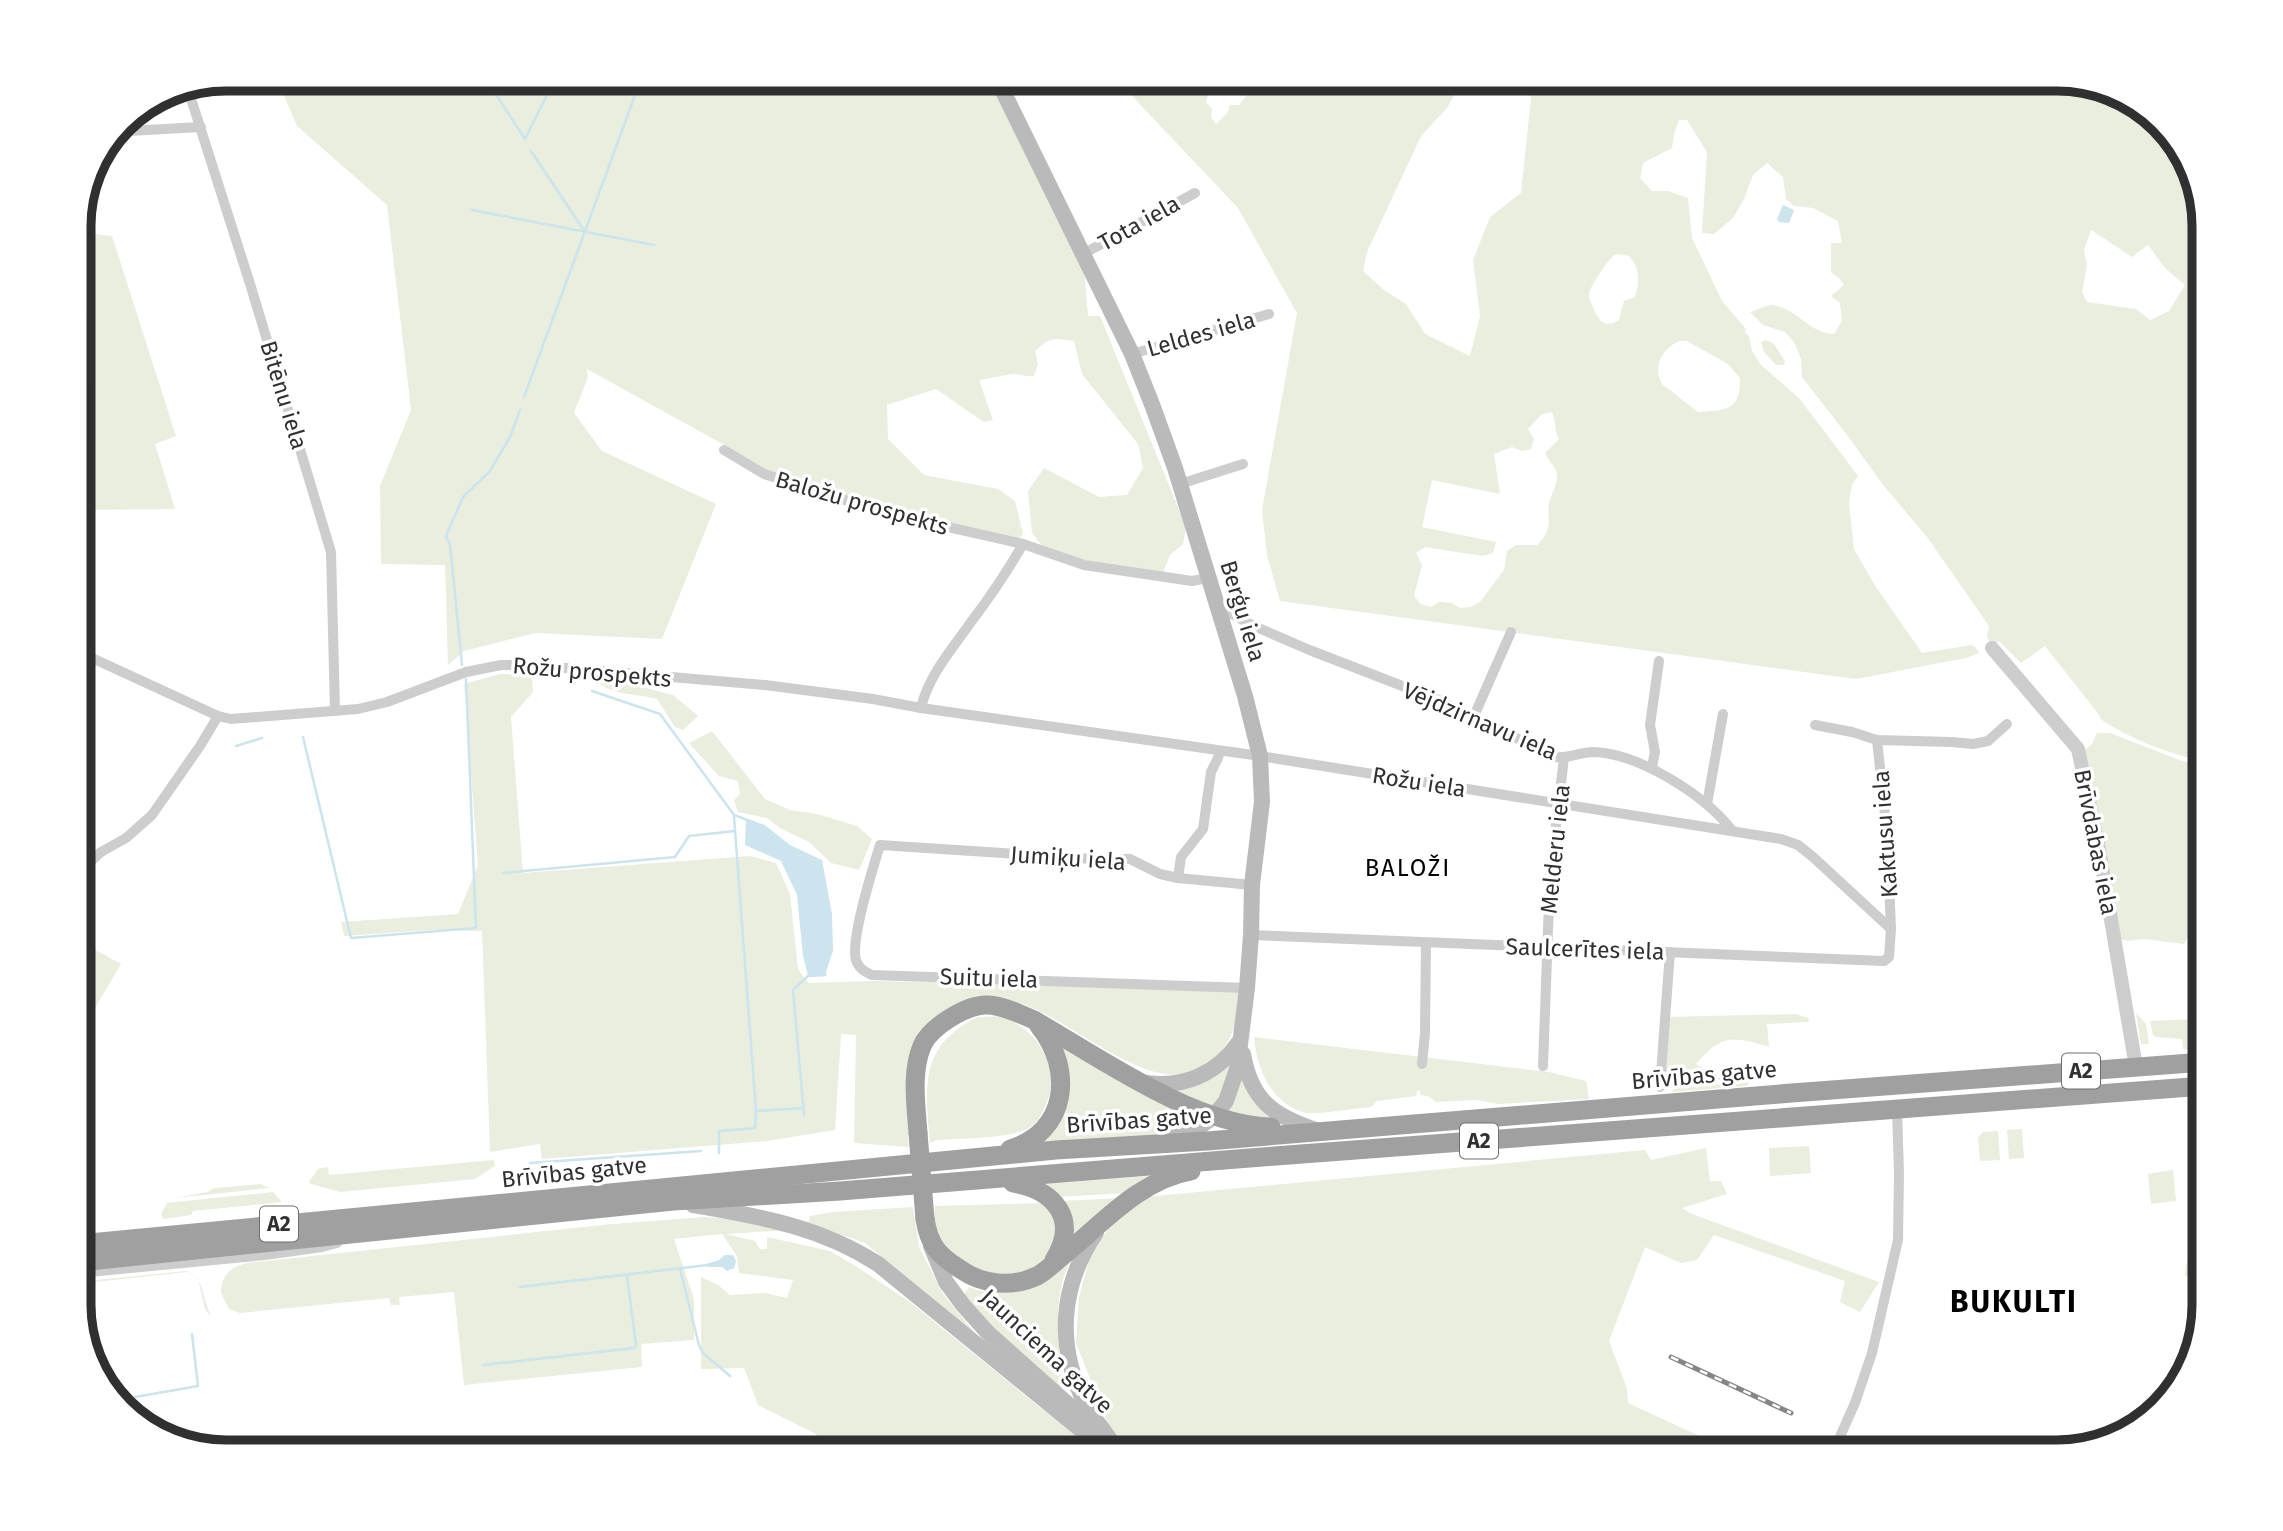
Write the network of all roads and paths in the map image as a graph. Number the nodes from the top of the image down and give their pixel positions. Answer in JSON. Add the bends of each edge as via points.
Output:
{"nodes":[{"id":1,"x":1003,"y":91,"type":"edge"},
{"id":2,"x":190,"y":96,"type":"edge"},
{"id":3,"x":201,"y":127,"type":"junction"},
{"id":4,"x":131,"y":131,"type":"edge"},
{"id":5,"x":1195,"y":193,"type":"dead end"},
{"id":6,"x":1083,"y":254,"type":"junction"},
{"id":7,"x":1269,"y":314,"type":"dead end"},
{"id":8,"x":1132,"y":354,"type":"junction"},
{"id":9,"x":724,"y":450,"type":"dead end"},
{"id":10,"x":1243,"y":464,"type":"dead end"},
{"id":11,"x":1180,"y":484,"type":"junction"},
{"id":12,"x":1023,"y":544,"type":"junction"},
{"id":13,"x":1208,"y":578,"type":"junction"},
{"id":14,"x":1219,"y":612,"type":"junction"},
{"id":15,"x":1511,"y":632,"type":"dead end"},
{"id":16,"x":1992,"y":648,"type":"dead end"},
{"id":17,"x":91,"y":658,"type":"edge"},
{"id":18,"x":1660,"y":661,"type":"dead end"},
{"id":19,"x":918,"y":707,"type":"junction"},
{"id":20,"x":335,"y":711,"type":"junction"},
{"id":21,"x":1723,"y":714,"type":"dead end"},
{"id":22,"x":218,"y":716,"type":"junction"},
{"id":23,"x":1474,"y":716,"type":"junction"},
{"id":24,"x":2007,"y":724,"type":"dead end"},
{"id":25,"x":1815,"y":725,"type":"dead end"},
{"id":26,"x":1877,"y":740,"type":"junction"},
{"id":27,"x":1220,"y":751,"type":"junction"},
{"id":28,"x":1259,"y":756,"type":"junction"},
{"id":29,"x":1564,"y":758,"type":"junction"},
{"id":30,"x":1652,"y":767,"type":"junction"},
{"id":31,"x":1559,"y":804,"type":"junction"},
{"id":32,"x":1707,"y":804,"type":"junction"},
{"id":33,"x":1731,"y":829,"type":"junction"},
{"id":34,"x":880,"y":845,"type":"joint"},
{"id":35,"x":91,"y":861,"type":"edge"},
{"id":36,"x":1178,"y":878,"type":"junction"},
{"id":37,"x":1252,"y":885,"type":"junction"},
{"id":38,"x":1891,"y":929,"type":"junction"},
{"id":39,"x":1251,"y":935,"type":"junction"},
{"id":40,"x":1426,"y":943,"type":"junction"},
{"id":41,"x":1546,"y":947,"type":"junction"},
{"id":42,"x":1670,"y":952,"type":"junction"},
{"id":43,"x":1247,"y":988,"type":"junction"},
{"id":44,"x":1034,"y":1020,"type":"junction"},
{"id":45,"x":1240,"y":1040,"type":"junction"},
{"id":46,"x":2192,"y":1063,"type":"edge"},
{"id":47,"x":1422,"y":1064,"type":"dead end"},
{"id":48,"x":1543,"y":1066,"type":"dead end"},
{"id":49,"x":2136,"y":1067,"type":"junction"},
{"id":50,"x":1142,"y":1082,"type":"junction"},
{"id":51,"x":1660,"y":1087,"type":"dead end"},
{"id":52,"x":2192,"y":1087,"type":"edge"},
{"id":53,"x":1896,"y":1108,"type":"junction"},
{"id":54,"x":1214,"y":1116,"type":"junction"},
{"id":55,"x":1311,"y":1129,"type":"junction"},
{"id":56,"x":1147,"y":1145,"type":"junction"},
{"id":57,"x":1262,"y":1157,"type":"junction"},
{"id":58,"x":937,"y":1161,"type":"junction"},
{"id":59,"x":991,"y":1179,"type":"junction"},
{"id":60,"x":673,"y":1201,"type":"junction"},
{"id":61,"x":1102,"y":1223,"type":"junction"},
{"id":62,"x":370,"y":1234,"type":"junction"},
{"id":63,"x":929,"y":1241,"type":"junction"},
{"id":64,"x":91,"y":1243,"type":"edge"},
{"id":65,"x":91,"y":1261,"type":"edge"},
{"id":66,"x":1050,"y":1267,"type":"junction"},
{"id":67,"x":91,"y":1271,"type":"edge"},
{"id":68,"x":1100,"y":1440,"type":"edge"},
{"id":69,"x":1108,"y":1440,"type":"edge"},
{"id":70,"x":1111,"y":1440,"type":"edge"},
{"id":71,"x":1838,"y":1440,"type":"edge"}],
"edges":[{"from":1,"to":6,"type":"main road","name":"Berģu iela"},
{"from":2,"to":3,"type":"street","name":"Bitēnu iela"},
{"from":3,"to":4,"type":"street"},
{"from":3,"to":20,"type":"street","name":"Bitēnu iela","via":[[331,552]]},
{"from":5,"to":6,"type":"street","name":"Tota iela"},
{"from":6,"to":8,"type":"main road","name":"Berģu iela"},
{"from":7,"to":8,"type":"street","name":"Leldes iela"},
{"from":8,"to":11,"type":"main road","name":"Berģu iela"},
{"from":9,"to":12,"type":"street","name":"Baložu prospekts","via":[[764,474],[815,491],[882,512]]},
{"from":10,"to":11,"type":"street"},
{"from":11,"to":13,"type":"main road","name":"Berģu iela"},
{"from":12,"to":13,"type":"street","via":[[1084,565],[1192,581]]},
{"from":12,"to":19,"type":"street"},
{"from":13,"to":14,"type":"main road","name":"Berģu iela"},
{"from":14,"to":23,"type":"street","name":"Vējdzirnavu iela"},
{"from":14,"to":28,"type":"main road","name":"Berģu iela"},
{"from":15,"to":23,"type":"street"},
{"from":16,"to":49,"type":"street","name":"Brīvdabas iela","via":[[2078,749]]},
{"from":17,"to":22,"type":"street","name":"Rožu prospekts"},
{"from":18,"to":30,"type":"street","via":[[1650,725],[1655,752]]},
{"from":19,"to":20,"type":"street","name":"Rožu prospekts","via":[[765,685],[519,664],[466,672],[387,702]]},
{"from":19,"to":27,"type":"street","name":"Rožu iela"},
{"from":20,"to":22,"type":"street","name":"Rožu prospekts","via":[[231,719]]},
{"from":21,"to":32,"type":"street"},
{"from":22,"to":35,"type":"street","via":[[152,815]]},
{"from":23,"to":29,"type":"street","name":"Vējdzirnavu iela"},
{"from":24,"to":26,"type":"street","via":[[1988,741],[1973,744]]},
{"from":25,"to":26,"type":"street"},
{"from":26,"to":38,"type":"street","name":"Kaktusu iela","via":[[1885,798]]},
{"from":27,"to":28,"type":"street","name":"Rožu iela"},
{"from":27,"to":36,"type":"street","via":[[1210,772],[1203,829],[1181,857]]},
{"from":28,"to":31,"type":"street","name":"Rožu iela"},
{"from":28,"to":37,"type":"main road","name":"Berģu iela","via":[[1262,802]]},
{"from":29,"to":30,"type":"street","name":"Vējdzirnavu iela","via":[[1592,752]]},
{"from":29,"to":31,"type":"street","name":"Melderu iela"},
{"from":30,"to":32,"type":"street","name":"Vējdzirnavu iela"},
{"from":31,"to":33,"type":"street","name":"Rožu iela"},
{"from":31,"to":41,"type":"street","name":"Melderu iela","via":[[1549,875]]},
{"from":32,"to":33,"type":"street","name":"Vējdzirnavu iela"},
{"from":33,"to":38,"type":"street","name":"Rožu iela","via":[[1798,845]]},
{"from":34,"to":36,"type":"street","name":"Jumiķu iela","via":[[1130,859]]},
{"from":34,"to":43,"type":"street","name":"Suitu iela","via":[[855,950],[861,970],[872,975]]},
{"from":36,"to":37,"type":"street","name":"Jumiķu iela"},
{"from":37,"to":39,"type":"main road","name":"Berģu iela"},
{"from":38,"to":42,"type":"street","name":"Saulcerītes iela","via":[[1889,957],[1884,961]]},
{"from":39,"to":40,"type":"street","name":"Saulcerītes iela"},
{"from":39,"to":43,"type":"main road","name":"Berģu iela"},
{"from":40,"to":41,"type":"street","name":"Saulcerītes iela"},
{"from":40,"to":47,"type":"street"},
{"from":41,"to":42,"type":"street","name":"Saulcerītes iela"},
{"from":41,"to":48,"type":"street","name":"Melderu iela"},
{"from":42,"to":51,"type":"street"},
{"from":43,"to":45,"type":"main road","name":"Berģu iela"},
{"from":44,"to":50,"type":"highway"},
{"from":44,"to":58,"type":"highway","via":[[1060,1062],[1062,1084],[1049,1123],[1020,1146]]},
{"from":44,"to":63,"type":"highway","bridge":true,"via":[[987,1005],[965,1010],[935,1028],[922,1045],[916,1066],[918,1133]]},
{"from":45,"to":50,"type":"main road","via":[[1224,1059],[1194,1080],[1165,1085]]},
{"from":45,"to":54,"type":"main road","name":"Berģu iela","via":[[1231,1088]]},
{"from":45,"to":55,"type":"main road","via":[[1245,1070],[1256,1094],[1280,1116]]},
{"from":46,"to":49,"type":"highway","name":"Brīvības gatve","number":"A2"},
{"from":49,"to":55,"type":"highway","name":"Brīvības gatve","number":"A2"},
{"from":50,"to":54,"type":"highway"},
{"from":52,"to":53,"type":"highway","name":"Brīvības gatve","number":"A2"},
{"from":53,"to":57,"type":"highway","name":"Brīvības gatve","number":"A2"},
{"from":53,"to":71,"type":"street","via":[[1898,1240],[1872,1353]]},
{"from":54,"to":55,"type":"highway","via":[[1267,1127]]},
{"from":54,"to":56,"type":"main road","via":[[1198,1128]]},
{"from":55,"to":56,"type":"highway","name":"Brīvības gatve","number":"A2"},
{"from":56,"to":58,"type":"highway","name":"Brīvības gatve","number":"A2"},
{"from":57,"to":59,"type":"highway","name":"Brīvības gatve","number":"A2"},
{"from":57,"to":61,"type":"highway","via":[[1241,1165],[1181,1173],[1155,1183]]},
{"from":58,"to":64,"type":"highway","name":"Brīvības gatve","number":"A2"},
{"from":59,"to":60,"type":"highway","name":"Brīvības gatve","number":"A2"},
{"from":59,"to":66,"type":"highway","via":[[1032,1186],[1057,1205],[1065,1229],[1060,1252]]},
{"from":60,"to":62,"type":"highway","name":"Brīvības gatve","number":"A2"},
{"from":60,"to":68,"type":"main road","via":[[789,1223],[862,1254]]},
{"from":61,"to":66,"type":"highway"},
{"from":61,"to":70,"type":"main road","via":[[1078,1261],[1070,1284],[1065,1337],[1073,1375],[1086,1405]]},
{"from":62,"to":65,"type":"highway","name":"Brīvības gatve","number":"A2"},
{"from":62,"to":67,"type":"street","via":[[265,1255]]},
{"from":63,"to":66,"type":"highway","via":[[945,1259],[991,1284],[1017,1283]]},
{"from":63,"to":69,"type":"main road","name":"Jaunciema gatve","via":[[946,1282],[963,1305]]}]}
